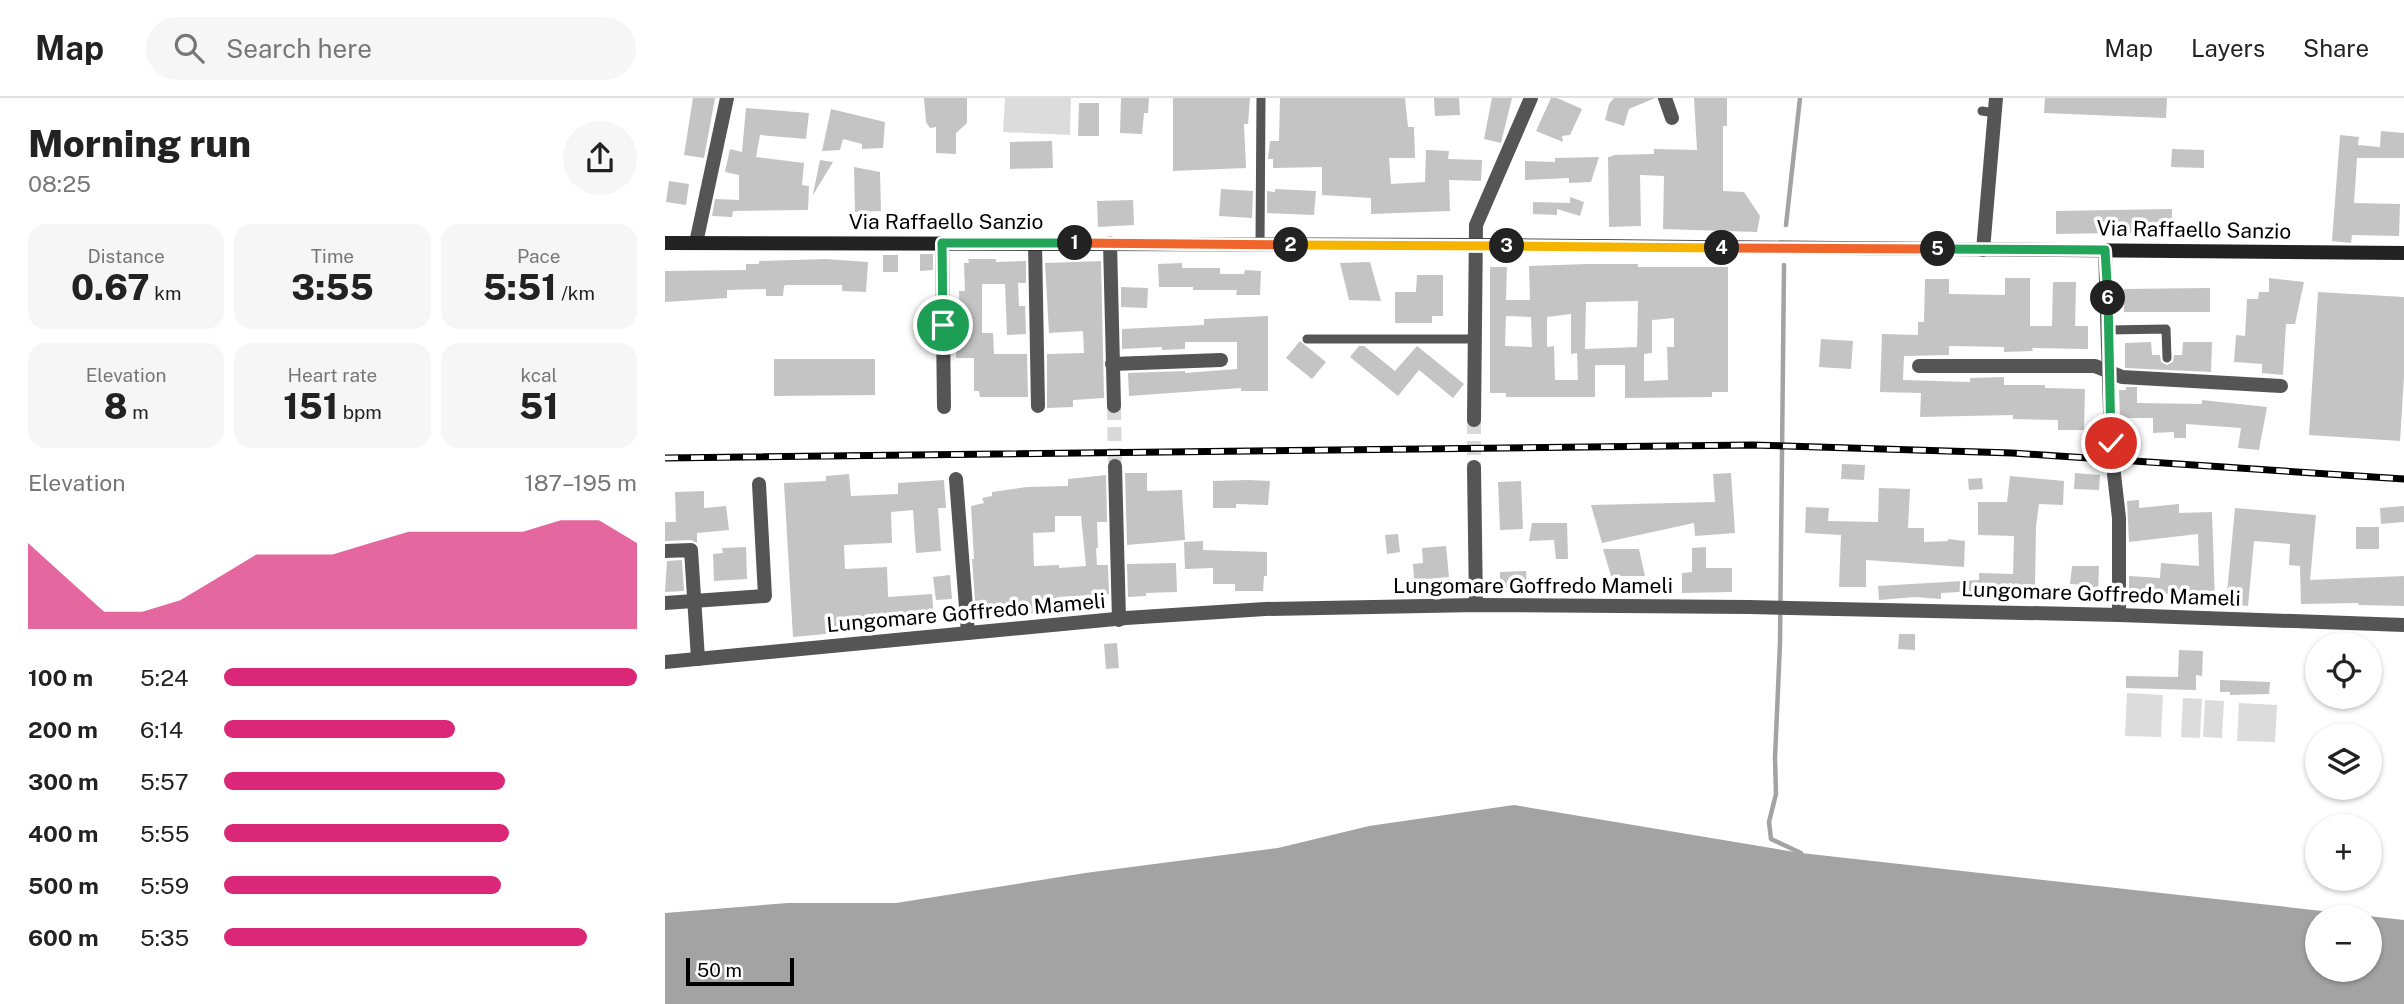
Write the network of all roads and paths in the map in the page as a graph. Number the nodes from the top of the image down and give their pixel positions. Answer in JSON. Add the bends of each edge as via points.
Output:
{"nodes":[{"id":1,"x":727,"y":98,"type":"edge"},
{"id":2,"x":1261,"y":98,"type":"edge"},
{"id":3,"x":1531,"y":98,"type":"edge"},
{"id":4,"x":1665,"y":98,"type":"edge"},
{"id":5,"x":1991,"y":107,"type":"edge"},
{"id":6,"x":1672,"y":118,"type":"dead end"},
{"id":7,"x":665,"y":243,"type":"edge"},
{"id":8,"x":696,"y":243,"type":"junction"},
{"id":9,"x":942,"y":243,"type":"junction"},
{"id":10,"x":1035,"y":243,"type":"junction"},
{"id":11,"x":1109,"y":243,"type":"junction"},
{"id":12,"x":1260,"y":244,"type":"junction"},
{"id":13,"x":1475,"y":245,"type":"junction"},
{"id":14,"x":1983,"y":250,"type":"junction"},
{"id":15,"x":2105,"y":250,"type":"junction"},
{"id":16,"x":2404,"y":253,"type":"edge"},
{"id":17,"x":2108,"y":330,"type":"junction"},
{"id":18,"x":1307,"y":339,"type":"dead end"},
{"id":19,"x":1474,"y":339,"type":"junction"},
{"id":20,"x":2167,"y":358,"type":"dead end"},
{"id":21,"x":1221,"y":360,"type":"dead end"},
{"id":22,"x":1112,"y":363,"type":"junction"},
{"id":23,"x":1919,"y":366,"type":"dead end"},
{"id":24,"x":2108,"y":371,"type":"junction"},
{"id":25,"x":2281,"y":386,"type":"dead end"},
{"id":26,"x":1038,"y":406,"type":"dead end"},
{"id":27,"x":1114,"y":406,"type":"tunnel mouth"},
{"id":28,"x":944,"y":407,"type":"dead end"},
{"id":29,"x":1474,"y":420,"type":"tunnel mouth"},
{"id":30,"x":2111,"y":443,"type":"tunnel mouth"},
{"id":31,"x":1115,"y":466,"type":"tunnel mouth"},
{"id":32,"x":1474,"y":467,"type":"tunnel mouth"},
{"id":33,"x":2114,"y":474,"type":"tunnel mouth"},
{"id":34,"x":956,"y":479,"type":"dead end"},
{"id":35,"x":759,"y":484,"type":"dead end"},
{"id":36,"x":665,"y":551,"type":"edge"},
{"id":37,"x":694,"y":601,"type":"junction"},
{"id":38,"x":665,"y":603,"type":"edge"},
{"id":39,"x":1476,"y":605,"type":"junction"},
{"id":40,"x":2119,"y":615,"type":"junction"},
{"id":41,"x":1119,"y":620,"type":"junction"},
{"id":42,"x":2404,"y":625,"type":"edge"},
{"id":43,"x":968,"y":633,"type":"junction"},
{"id":44,"x":698,"y":659,"type":"junction"},
{"id":45,"x":665,"y":662,"type":"edge"}],
"edges":[{"from":1,"to":8,"type":"street"},
{"from":2,"to":12,"type":"lane"},
{"from":3,"to":13,"type":"street","via":[[1476,225]]},
{"from":4,"to":6,"type":"street"},
{"from":5,"to":14,"type":"street"},
{"from":7,"to":8,"type":"main road","name":"Via Raffaello Sanzio"},
{"from":8,"to":9,"type":"main road","name":"Via Raffaello Sanzio"},
{"from":9,"to":10,"type":"main road","name":"Via Raffaello Sanzio"},
{"from":9,"to":28,"type":"street"},
{"from":10,"to":11,"type":"main road","name":"Via Raffaello Sanzio"},
{"from":10,"to":26,"type":"street"},
{"from":11,"to":12,"type":"main road","name":"Via Raffaello Sanzio"},
{"from":11,"to":22,"type":"street"},
{"from":12,"to":13,"type":"main road","name":"Via Raffaello Sanzio"},
{"from":13,"to":14,"type":"main road","name":"Via Raffaello Sanzio"},
{"from":13,"to":19,"type":"street"},
{"from":14,"to":15,"type":"main road","name":"Via Raffaello Sanzio"},
{"from":15,"to":16,"type":"main road","name":"Via Raffaello Sanzio"},
{"from":15,"to":17,"type":"street"},
{"from":17,"to":20,"type":"lane","via":[[2166,329]]},
{"from":17,"to":24,"type":"street"},
{"from":18,"to":19,"type":"lane"},
{"from":19,"to":29,"type":"street"},
{"from":21,"to":22,"type":"street"},
{"from":22,"to":27,"type":"street"},
{"from":23,"to":24,"type":"street","via":[[2095,366]]},
{"from":24,"to":25,"type":"street","via":[[2122,377]]},
{"from":24,"to":30,"type":"street"},
{"from":31,"to":41,"type":"street"},
{"from":32,"to":39,"type":"street"},
{"from":33,"to":40,"type":"street"},
{"from":34,"to":43,"type":"street"},
{"from":35,"to":37,"type":"street","via":[[765,596]]},
{"from":36,"to":37,"type":"street","via":[[691,550]]},
{"from":37,"to":38,"type":"street"},
{"from":37,"to":44,"type":"street"},
{"from":39,"to":40,"type":"street","name":"Lungomare Goffredo Mameli"},
{"from":39,"to":41,"type":"street","name":"Lungomare Goffredo Mameli","via":[[1265,609]]},
{"from":40,"to":42,"type":"street","name":"Lungomare Goffredo Mameli"},
{"from":41,"to":43,"type":"street","name":"Lungomare Goffredo Mameli"},
{"from":43,"to":44,"type":"street","name":"Lungomare Goffredo Mameli"},
{"from":44,"to":45,"type":"street","name":"Lungomare Goffredo Mameli"}]}
